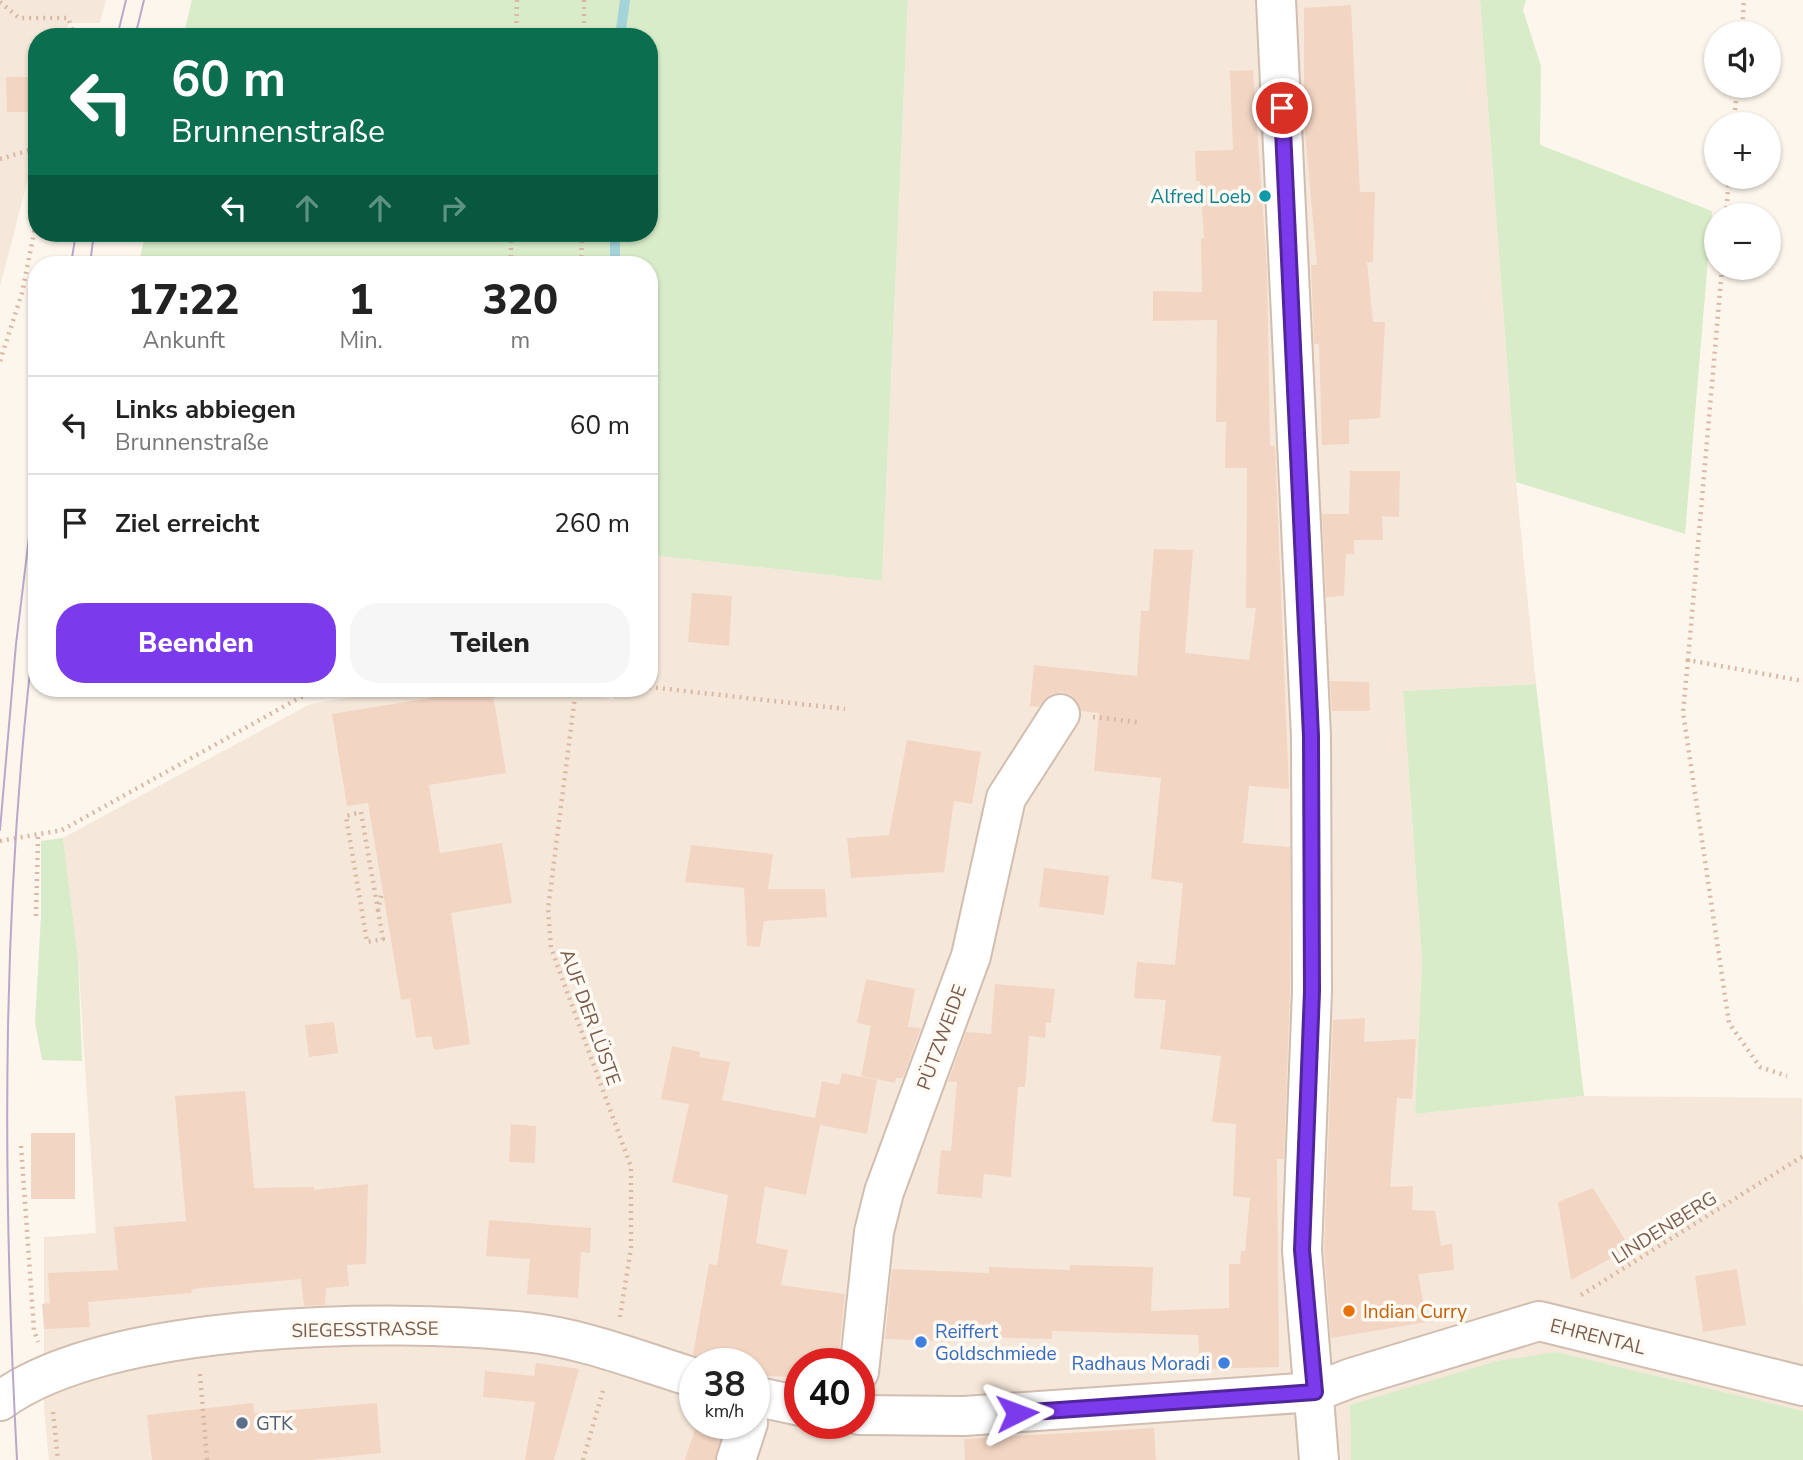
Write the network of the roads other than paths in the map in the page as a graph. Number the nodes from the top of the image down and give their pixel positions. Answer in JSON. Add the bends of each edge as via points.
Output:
{"nodes":[{"id":1,"x":1276,"y":0,"type":"edge"},
{"id":2,"x":1060,"y":714,"type":"dead end"},
{"id":3,"x":862,"y":1348,"type":"edge"},
{"id":4,"x":679,"y":1373,"type":"edge"},
{"id":5,"x":1803,"y":1386,"type":"edge"},
{"id":6,"x":1315,"y":1392,"type":"junction"},
{"id":7,"x":0,"y":1401,"type":"edge"},
{"id":8,"x":875,"y":1415,"type":"edge"},
{"id":9,"x":742,"y":1439,"type":"edge"},
{"id":10,"x":736,"y":1460,"type":"edge"},
{"id":11,"x":1319,"y":1460,"type":"edge"}],
"edges":[{"from":1,"to":6,"type":"street","via":[[1311,736],[1312,991],[1302,1250]]},
{"from":2,"to":3,"type":"street","name":"PÜTZWEIDE","via":[[1006,798],[971,956],[884,1192],[874,1232]]},
{"from":4,"to":7,"type":"street","name":"SIEGESSTRASSE","via":[[527,1332],[327,1325],[105,1355],[48,1374]]},
{"from":5,"to":6,"type":"street","name":"EHRENTAL","via":[[1539,1321]]},
{"from":6,"to":8,"type":"street","via":[[964,1416]]},
{"from":6,"to":11,"type":"street"},
{"from":9,"to":10,"type":"street"}]}
